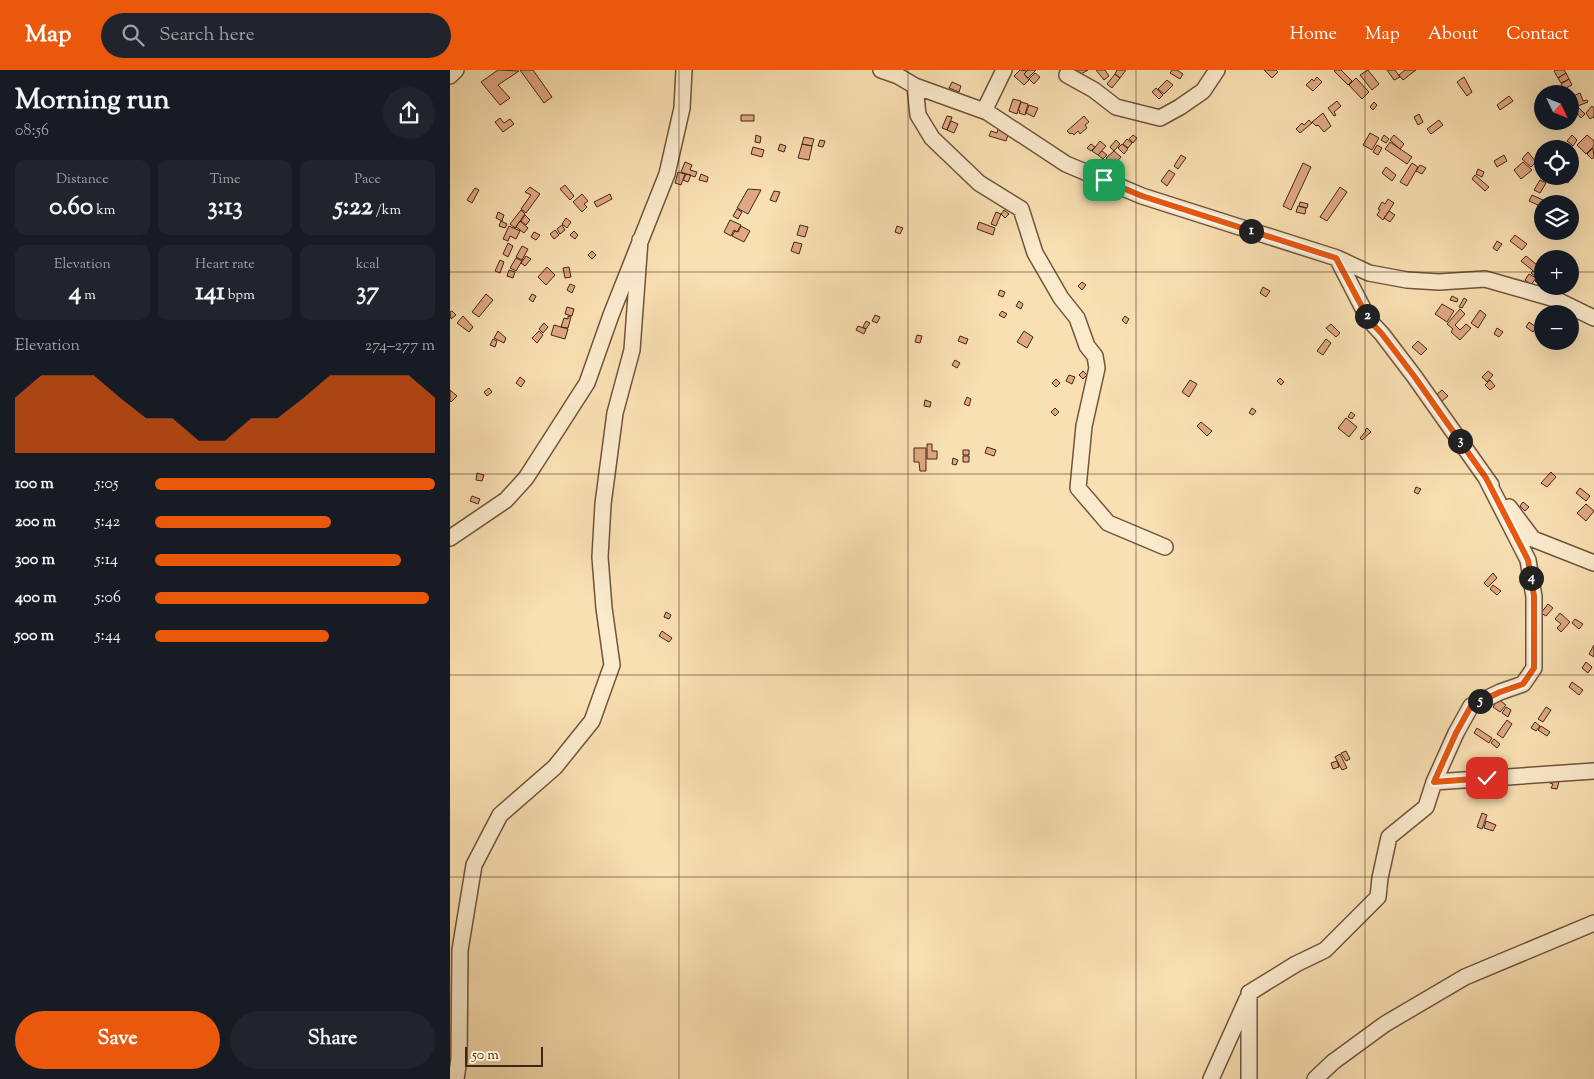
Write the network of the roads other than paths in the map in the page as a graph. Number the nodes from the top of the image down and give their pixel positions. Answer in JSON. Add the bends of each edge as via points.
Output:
{"nodes":[{"id":1,"x":456,"y":70,"type":"edge"},
{"id":2,"x":684,"y":70,"type":"edge"},
{"id":3,"x":881,"y":70,"type":"edge"},
{"id":4,"x":1004,"y":70,"type":"edge"},
{"id":5,"x":1217,"y":70,"type":"edge"},
{"id":6,"x":1067,"y":75,"type":"dead end"},
{"id":7,"x":450,"y":76,"type":"edge"},
{"id":8,"x":915,"y":86,"type":"junction"},
{"id":9,"x":987,"y":112,"type":"junction"},
{"id":10,"x":640,"y":240,"type":"junction"},
{"id":11,"x":1336,"y":258,"type":"junction"},
{"id":12,"x":1594,"y":318,"type":"edge"},
{"id":13,"x":1486,"y":478,"type":"junction"},
{"id":14,"x":450,"y":538,"type":"edge"},
{"id":15,"x":1165,"y":547,"type":"dead end"},
{"id":16,"x":1594,"y":563,"type":"edge"},
{"id":17,"x":1594,"y":771,"type":"edge"},
{"id":18,"x":1434,"y":782,"type":"junction"},
{"id":19,"x":1594,"y":923,"type":"edge"},
{"id":20,"x":1249,"y":993,"type":"junction"},
{"id":21,"x":456,"y":1079,"type":"edge"},
{"id":22,"x":1211,"y":1079,"type":"edge"},
{"id":23,"x":1249,"y":1079,"type":"edge"},
{"id":24,"x":1315,"y":1079,"type":"edge"}],
"edges":[{"from":1,"to":7,"type":"street"},
{"from":2,"to":10,"type":"street","via":[[682,108],[667,174]]},
{"from":3,"to":8,"type":"street"},
{"from":4,"to":9,"type":"street","via":[[984,109]]},
{"from":5,"to":6,"type":"street","via":[[1203,90],[1160,118],[1116,107]]},
{"from":8,"to":9,"type":"street"},
{"from":8,"to":15,"type":"street","via":[[918,116],[932,138],[979,183],[1021,209],[1036,253],[1061,298],[1077,318],[1087,346],[1095,356],[1097,368],[1084,426],[1078,488],[1108,522]]},
{"from":9,"to":11,"type":"street","via":[[1066,164],[1134,192]]},
{"from":10,"to":14,"type":"street","via":[[587,383],[566,418],[526,478],[506,500]]},
{"from":10,"to":21,"type":"street","via":[[632,350],[615,413],[603,504],[600,558],[612,666],[592,721],[555,767],[500,815],[474,865],[460,950]]},
{"from":11,"to":12,"type":"street","via":[[1369,273],[1408,280],[1485,279],[1555,300]]},
{"from":11,"to":13,"type":"street","via":[[1369,320]]},
{"from":13,"to":16,"type":"street","via":[[1533,539]]},
{"from":13,"to":18,"type":"street","via":[[1528,560],[1534,596],[1534,668],[1523,684],[1471,706]]},
{"from":17,"to":18,"type":"street"},
{"from":18,"to":20,"type":"street","via":[[1426,807],[1389,837],[1378,897],[1325,950]]},
{"from":19,"to":24,"type":"street","via":[[1465,977],[1385,1024]]},
{"from":20,"to":22,"type":"street"},
{"from":20,"to":23,"type":"street"}]}
